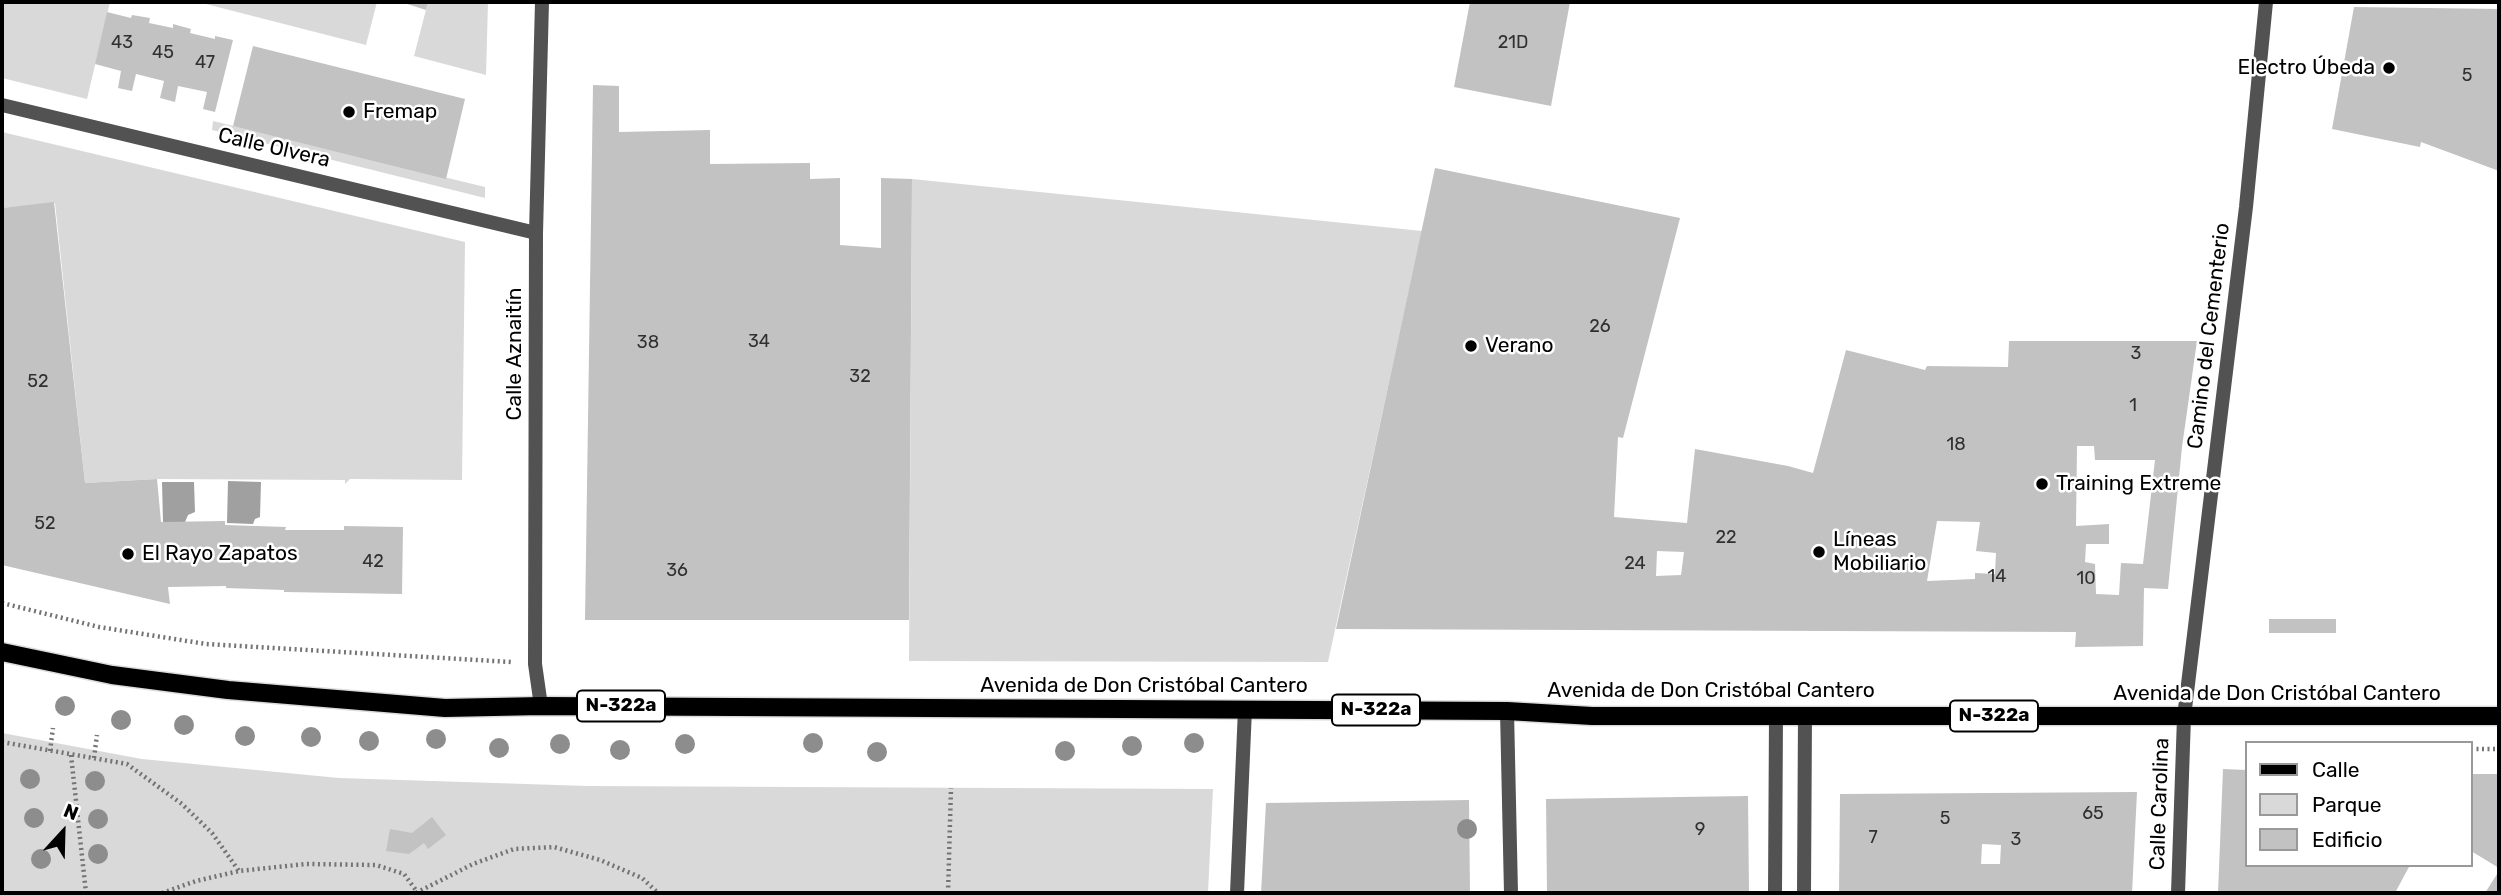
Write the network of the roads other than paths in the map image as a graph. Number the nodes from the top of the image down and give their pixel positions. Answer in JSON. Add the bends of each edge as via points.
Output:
{"nodes":[{"id":1,"x":542,"y":2,"type":"edge"},
{"id":2,"x":2266,"y":2,"type":"edge"},
{"id":3,"x":2,"y":105,"type":"edge"},
{"id":4,"x":536,"y":233,"type":"junction"},
{"id":5,"x":2,"y":652,"type":"edge"},
{"id":6,"x":541,"y":706,"type":"junction"},
{"id":7,"x":1245,"y":709,"type":"junction"},
{"id":8,"x":1507,"y":711,"type":"junction"},
{"id":9,"x":1805,"y":714,"type":"junction"},
{"id":10,"x":1776,"y":715,"type":"junction"},
{"id":11,"x":2499,"y":716,"type":"edge"},
{"id":12,"x":2184,"y":717,"type":"junction"},
{"id":13,"x":1237,"y":893,"type":"edge"},
{"id":14,"x":1511,"y":893,"type":"edge"},
{"id":15,"x":1775,"y":893,"type":"edge"},
{"id":16,"x":1804,"y":893,"type":"edge"},
{"id":17,"x":2178,"y":893,"type":"edge"}],
"edges":[{"from":1,"to":4,"type":"street","name":"Calle Aznaitín"},
{"from":2,"to":12,"type":"street","name":"Camino del Cementerio"},
{"from":3,"to":4,"type":"street","name":"Calle Olvera"},
{"from":4,"to":6,"type":"street","name":"Calle Aznaitín","via":[[535,664]]},
{"from":5,"to":6,"type":"main road","name":"Avenida de Don Cristóbal Cantero","number":"N-322a","via":[[112,675],[228,690],[445,708]]},
{"from":6,"to":7,"type":"main road","name":"Avenida de Don Cristóbal Cantero","number":"N-322a"},
{"from":7,"to":8,"type":"main road","name":"Avenida de Don Cristóbal Cantero","number":"N-322a"},
{"from":7,"to":13,"type":"street"},
{"from":8,"to":10,"type":"main road","name":"Avenida de Don Cristóbal Cantero","number":"N-322a","via":[[1592,716]]},
{"from":8,"to":14,"type":"street"},
{"from":9,"to":10,"type":"main road","name":"Avenida de Don Cristóbal Cantero","number":"N-322a"},
{"from":9,"to":12,"type":"main road","name":"Avenida de Don Cristóbal Cantero","number":"N-322a"},
{"from":9,"to":16,"type":"street"},
{"from":10,"to":15,"type":"street"},
{"from":11,"to":12,"type":"main road","name":"Avenida de Don Cristóbal Cantero","number":"N-322a"},
{"from":12,"to":17,"type":"street","name":"Calle Carolina"}]}
